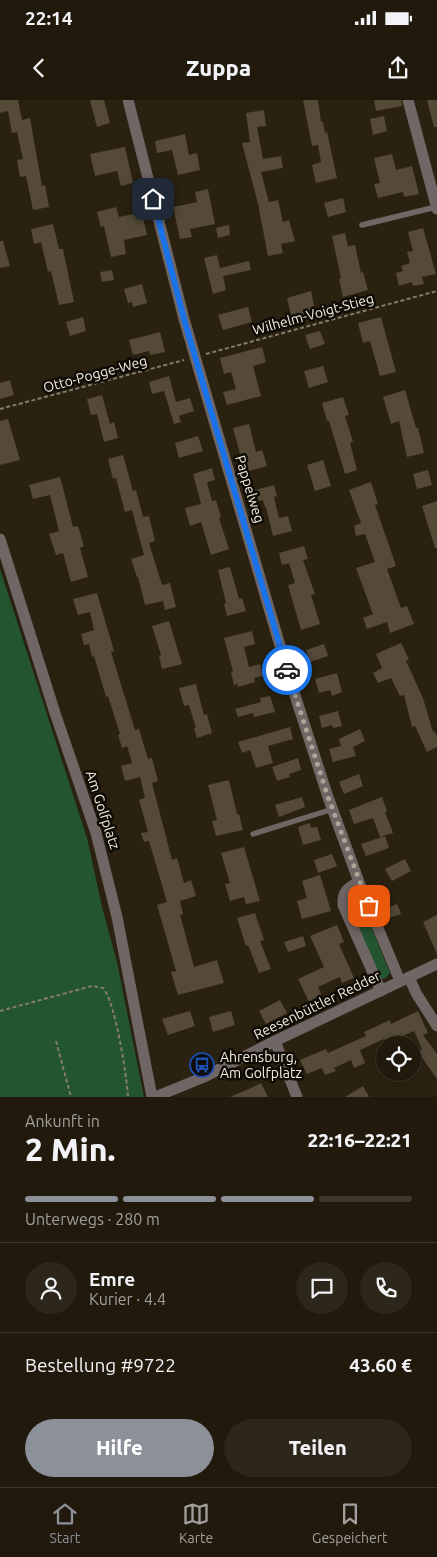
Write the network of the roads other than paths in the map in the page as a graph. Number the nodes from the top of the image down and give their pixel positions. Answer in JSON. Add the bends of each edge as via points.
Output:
{"nodes":[{"id":1,"x":128,"y":100,"type":"edge"},
{"id":2,"x":408,"y":100,"type":"edge"},
{"id":3,"x":437,"y":208,"type":"edge"},
{"id":4,"x":362,"y":225,"type":"dead end"},
{"id":5,"x":0,"y":539,"type":"edge"},
{"id":6,"x":333,"y":809,"type":"junction"},
{"id":7,"x":253,"y":834,"type":"dead end"},
{"id":8,"x":359,"y":882,"type":"junction"},
{"id":9,"x":437,"y":964,"type":"edge"},
{"id":10,"x":404,"y":979,"type":"junction"},
{"id":11,"x":381,"y":991,"type":"junction"},
{"id":12,"x":437,"y":1026,"type":"edge"},
{"id":13,"x":275,"y":1041,"type":"junction"},
{"id":14,"x":154,"y":1097,"type":"edge"},
{"id":15,"x":297,"y":1097,"type":"edge"}],
"edges":[{"from":1,"to":6,"type":"street","name":"Pappelweg","via":[[195,357],[281,650]]},
{"from":2,"to":3,"type":"street"},
{"from":3,"to":4,"type":"lane"},
{"from":5,"to":14,"type":"street","name":"Am Golfplatz","via":[[96,833],[118,917]]},
{"from":6,"to":7,"type":"lane"},
{"from":6,"to":8,"type":"street","name":"Pappelweg"},
{"from":8,"to":10,"type":"street","name":"Pappelweg"},
{"from":8,"to":11,"type":"street","via":[[345,891],[343,905]]},
{"from":9,"to":10,"type":"street","name":"Reesenbüttler Redder"},
{"from":10,"to":11,"type":"street","name":"Reesenbüttler Redder"},
{"from":10,"to":12,"type":"street","name":"Pappelweg"},
{"from":11,"to":13,"type":"street","name":"Reesenbüttler Redder"},
{"from":13,"to":14,"type":"street","name":"Reesenbüttler Redder","via":[[204,1077]]},
{"from":13,"to":15,"type":"street"}]}
